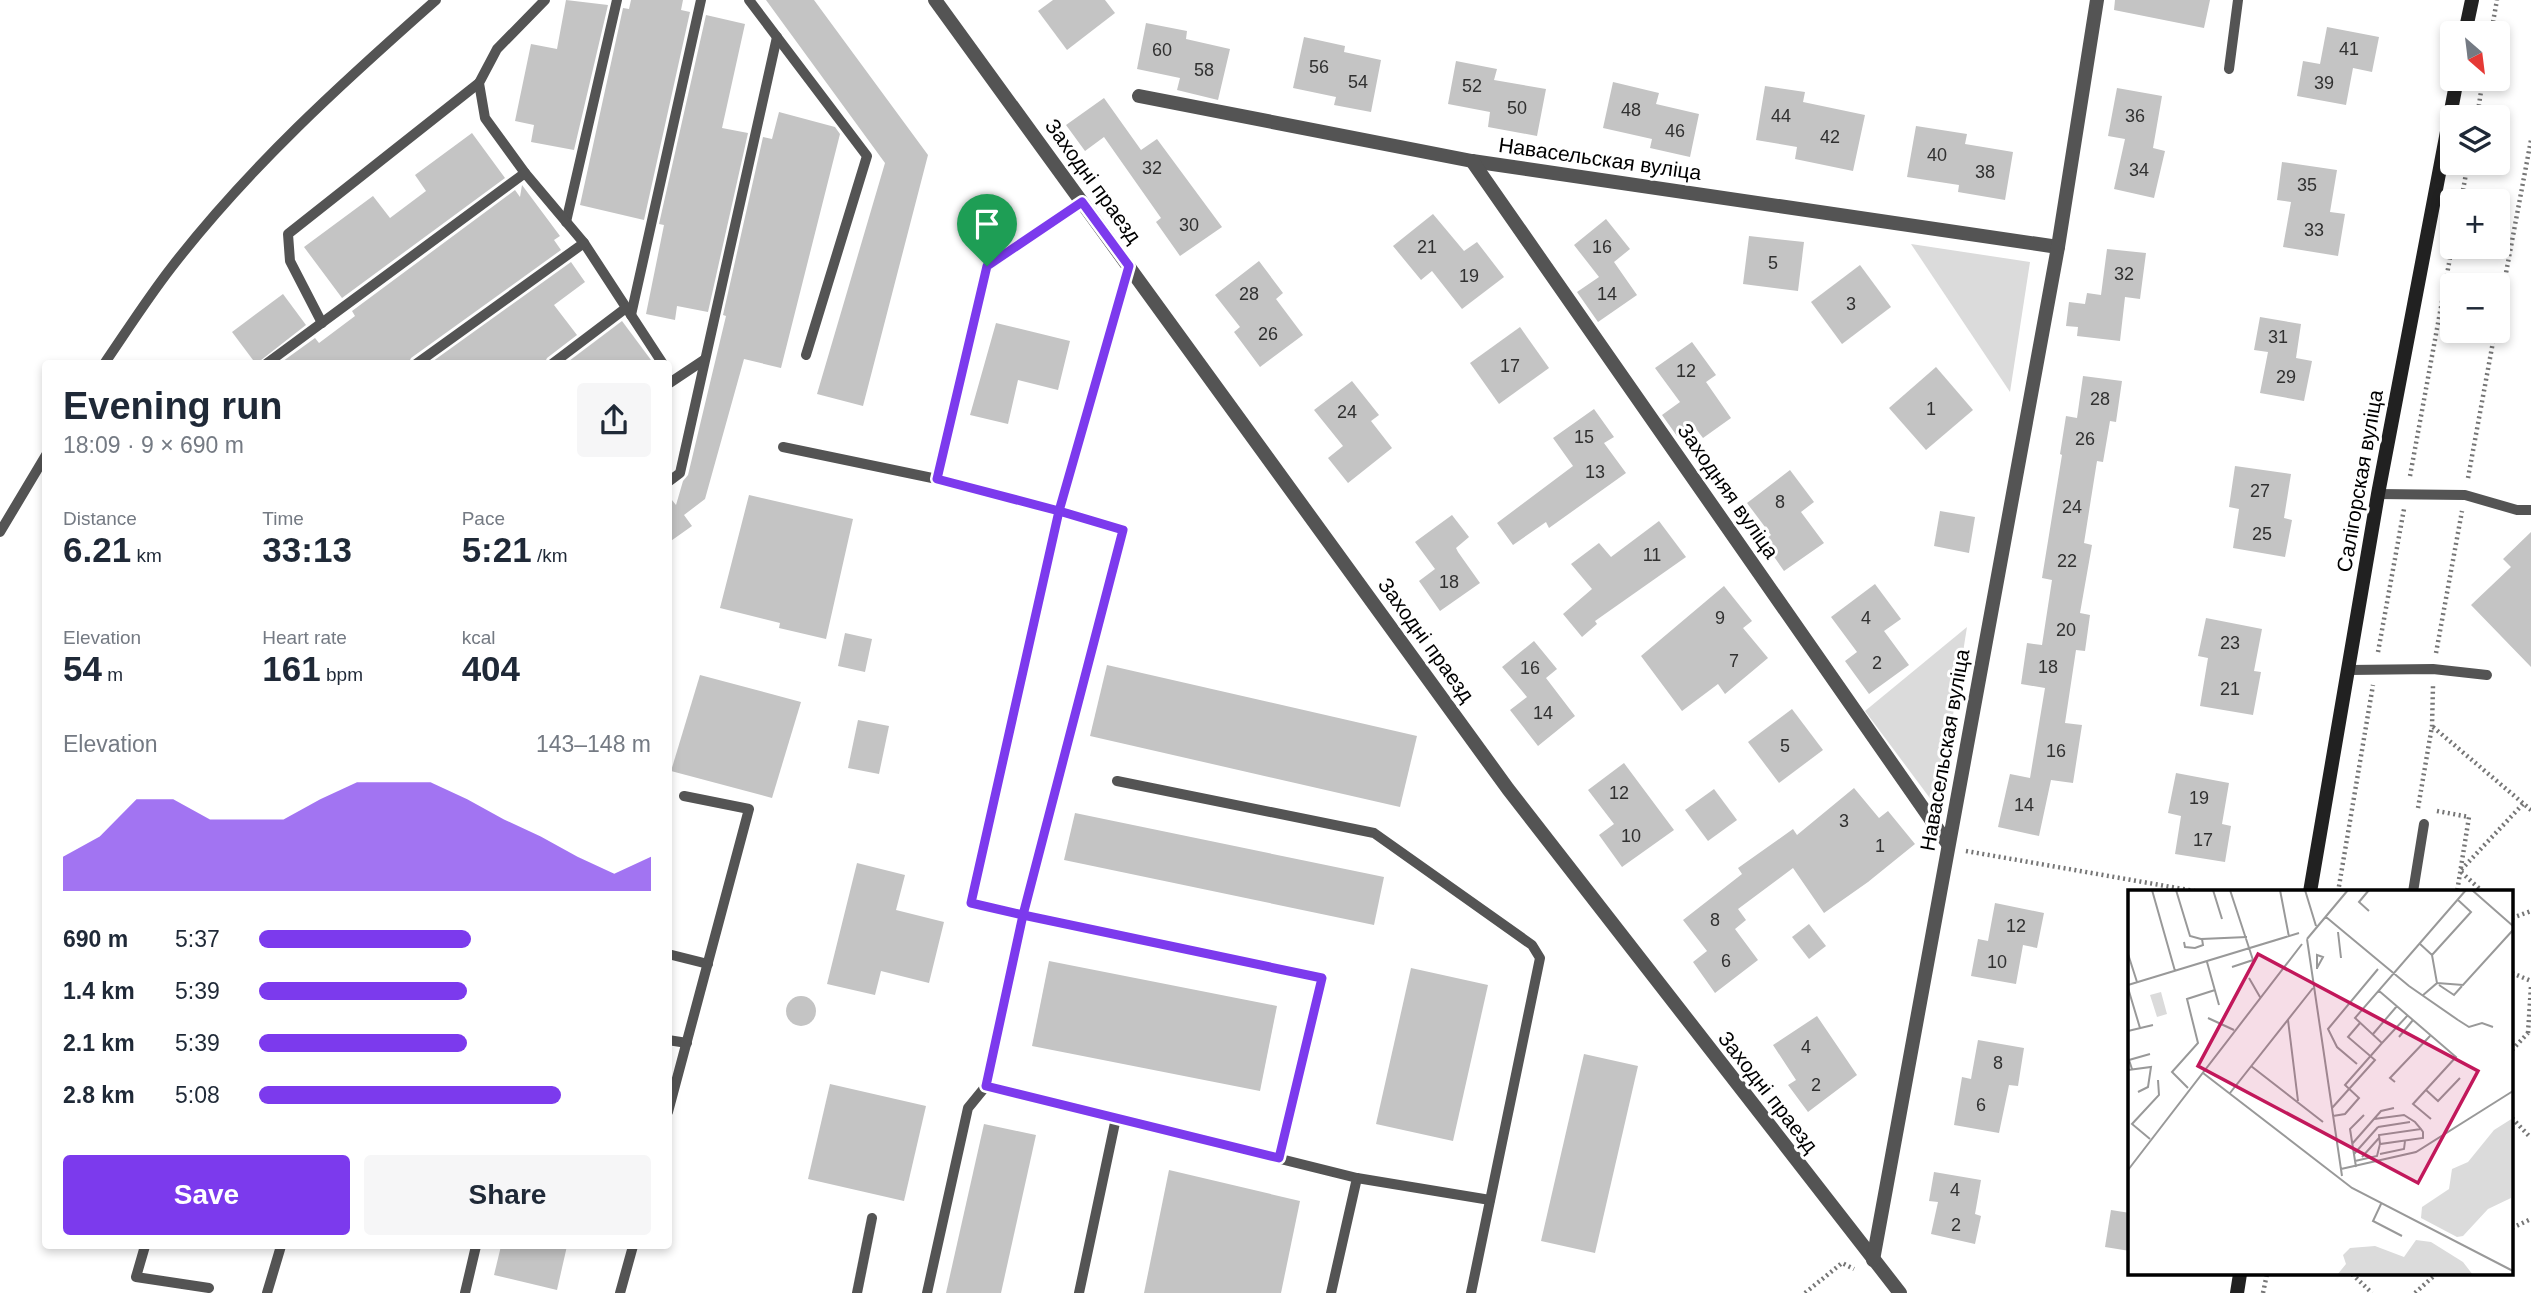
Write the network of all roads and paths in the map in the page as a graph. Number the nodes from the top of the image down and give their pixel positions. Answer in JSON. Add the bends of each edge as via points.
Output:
{"nodes":[{"id":1,"x":436,"y":0,"type":"edge"},
{"id":2,"x":545,"y":0,"type":"edge"},
{"id":3,"x":617,"y":0,"type":"edge"},
{"id":4,"x":701,"y":0,"type":"edge"},
{"id":5,"x":749,"y":0,"type":"edge"},
{"id":6,"x":935,"y":0,"type":"edge"},
{"id":7,"x":2097,"y":0,"type":"edge"},
{"id":8,"x":2238,"y":0,"type":"edge"},
{"id":9,"x":2472,"y":0,"type":"edge"},
{"id":10,"x":2497,"y":0,"type":"edge"},
{"id":11,"x":2468,"y":21,"type":"edge"},
{"id":12,"x":2493,"y":21,"type":"edge"},
{"id":13,"x":778,"y":37,"type":"junction"},
{"id":14,"x":2229,"y":69,"type":"dead end"},
{"id":15,"x":479,"y":83,"type":"junction"},
{"id":16,"x":2455,"y":91,"type":"edge"},
{"id":17,"x":1139,"y":96,"type":"dead end"},
{"id":18,"x":2531,"y":140,"type":"edge"},
{"id":19,"x":1472,"y":161,"type":"junction"},
{"id":20,"x":525,"y":173,"type":"junction"},
{"id":21,"x":1082,"y":202,"type":"junction"},
{"id":22,"x":566,"y":222,"type":"junction"},
{"id":23,"x":584,"y":243,"type":"junction"},
{"id":24,"x":2059,"y":247,"type":"junction"},
{"id":25,"x":2450,"y":259,"type":"edge"},
{"id":26,"x":1129,"y":266,"type":"junction"},
{"id":27,"x":2506,"y":273,"type":"edge"},
{"id":28,"x":628,"y":312,"type":"junction"},
{"id":29,"x":322,"y":323,"type":"junction"},
{"id":30,"x":2494,"y":343,"type":"edge"},
{"id":31,"x":806,"y":355,"type":"dead end"},
{"id":32,"x":107,"y":360,"type":"edge"},
{"id":33,"x":271,"y":360,"type":"edge"},
{"id":34,"x":422,"y":360,"type":"edge"},
{"id":35,"x":558,"y":360,"type":"edge"},
{"id":36,"x":660,"y":360,"type":"edge"},
{"id":37,"x":704,"y":360,"type":"junction"},
{"id":38,"x":672,"y":378,"type":"edge"},
{"id":39,"x":783,"y":447,"type":"dead end"},
{"id":40,"x":42,"y":462,"type":"edge"},
{"id":41,"x":672,"y":479,"type":"edge"},
{"id":42,"x":937,"y":479,"type":"junction"},
{"id":43,"x":2378,"y":494,"type":"junction"},
{"id":44,"x":2407,"y":494,"type":"junction"},
{"id":45,"x":2465,"y":495,"type":"junction"},
{"id":46,"x":2531,"y":510,"type":"edge"},
{"id":47,"x":1059,"y":511,"type":"junction"},
{"id":48,"x":0,"y":533,"type":"edge"},
{"id":49,"x":2433,"y":668,"type":"junction"},
{"id":50,"x":2349,"y":670,"type":"junction"},
{"id":51,"x":2375,"y":670,"type":"junction"},
{"id":52,"x":2487,"y":675,"type":"dead end"},
{"id":53,"x":2432,"y":726,"type":"junction"},
{"id":54,"x":1117,"y":781,"type":"dead end"},
{"id":55,"x":684,"y":796,"type":"dead end"},
{"id":56,"x":2524,"y":803,"type":"junction"},
{"id":57,"x":2531,"y":810,"type":"edge"},
{"id":58,"x":2424,"y":824,"type":"dead end"},
{"id":59,"x":1948,"y":846,"type":"junction"},
{"id":60,"x":2460,"y":870,"type":"junction"},
{"id":61,"x":2189,"y":890,"type":"edge"},
{"id":62,"x":2310,"y":890,"type":"edge"},
{"id":63,"x":2337,"y":890,"type":"edge"},
{"id":64,"x":2413,"y":890,"type":"edge"},
{"id":65,"x":2457,"y":890,"type":"edge"},
{"id":66,"x":2481,"y":890,"type":"edge"},
{"id":67,"x":2531,"y":911,"type":"edge"},
{"id":68,"x":1023,"y":915,"type":"junction"},
{"id":69,"x":2514,"y":917,"type":"edge"},
{"id":70,"x":672,"y":955,"type":"edge"},
{"id":71,"x":708,"y":964,"type":"junction"},
{"id":72,"x":2514,"y":974,"type":"edge"},
{"id":73,"x":2531,"y":983,"type":"edge"},
{"id":74,"x":2530,"y":1032,"type":"edge"},
{"id":75,"x":672,"y":1041,"type":"edge"},
{"id":76,"x":687,"y":1044,"type":"junction"},
{"id":77,"x":2514,"y":1048,"type":"edge"},
{"id":78,"x":986,"y":1086,"type":"junction"},
{"id":79,"x":672,"y":1098,"type":"edge"},
{"id":80,"x":1116,"y":1118,"type":"junction"},
{"id":81,"x":2514,"y":1120,"type":"edge"},
{"id":82,"x":2531,"y":1138,"type":"edge"},
{"id":83,"x":1279,"y":1158,"type":"junction"},
{"id":84,"x":1357,"y":1178,"type":"junction"},
{"id":85,"x":1490,"y":1200,"type":"junction"},
{"id":86,"x":872,"y":1219,"type":"dead end"},
{"id":87,"x":2531,"y":1219,"type":"edge"},
{"id":88,"x":2514,"y":1227,"type":"edge"},
{"id":89,"x":144,"y":1249,"type":"edge"},
{"id":90,"x":280,"y":1249,"type":"edge"},
{"id":91,"x":475,"y":1249,"type":"edge"},
{"id":92,"x":632,"y":1249,"type":"edge"},
{"id":93,"x":1873,"y":1260,"type":"junction"},
{"id":94,"x":1858,"y":1271,"type":"dead end"},
{"id":95,"x":2355,"y":1276,"type":"edge"},
{"id":96,"x":2434,"y":1276,"type":"edge"},
{"id":97,"x":209,"y":1289,"type":"dead end"},
{"id":98,"x":267,"y":1293,"type":"edge"},
{"id":99,"x":465,"y":1293,"type":"edge"},
{"id":100,"x":620,"y":1293,"type":"edge"},
{"id":101,"x":857,"y":1293,"type":"edge"},
{"id":102,"x":927,"y":1293,"type":"edge"},
{"id":103,"x":1079,"y":1293,"type":"edge"},
{"id":104,"x":1331,"y":1293,"type":"edge"},
{"id":105,"x":1471,"y":1293,"type":"edge"},
{"id":106,"x":1805,"y":1293,"type":"edge"},
{"id":107,"x":1900,"y":1293,"type":"edge"},
{"id":108,"x":2372,"y":1293,"type":"edge"},
{"id":109,"x":2415,"y":1293,"type":"edge"}],
"edges":[{"from":1,"to":32,"type":"lane","via":[[341,84],[251,174],[170,268]]},
{"from":2,"to":15,"type":"lane","via":[[496,49]]},
{"from":3,"to":22,"type":"lane"},
{"from":4,"to":28,"type":"lane"},
{"from":5,"to":13,"type":"lane"},
{"from":6,"to":21,"type":"street","name":"Заходні праезд"},
{"from":7,"to":24,"type":"street","name":"Навасельская вуліца"},
{"from":8,"to":14,"type":"lane"},
{"from":9,"to":11,"type":"main road"},
{"from":10,"to":12,"type":"path"},
{"from":13,"to":31,"type":"lane","via":[[867,156]]},
{"from":13,"to":37,"type":"lane"},
{"from":15,"to":20,"type":"lane","via":[[485,118]]},
{"from":15,"to":29,"type":"lane","via":[[288,234],[290,261]]},
{"from":16,"to":43,"type":"main road","name":"Салігорская вуліца"},
{"from":17,"to":19,"type":"street","name":"Навасельская вуліца"},
{"from":18,"to":27,"type":"path"},
{"from":19,"to":24,"type":"street","name":"Навасельская вуліца"},
{"from":19,"to":59,"type":"street","name":"Заходняя вуліца"},
{"from":20,"to":22,"type":"lane"},
{"from":20,"to":29,"type":"lane"},
{"from":21,"to":26,"type":"street","name":"Заходні праезд"},
{"from":21,"to":42,"type":"lane","via":[[987,266]]},
{"from":22,"to":23,"type":"lane"},
{"from":23,"to":28,"type":"lane"},
{"from":23,"to":34,"type":"lane"},
{"from":24,"to":59,"type":"street","name":"Навасельская вуліца"},
{"from":25,"to":44,"type":"path"},
{"from":26,"to":47,"type":"lane"},
{"from":26,"to":93,"type":"street","name":"Заходні праезд","via":[[1508,789]]},
{"from":28,"to":35,"type":"lane"},
{"from":28,"to":36,"type":"lane"},
{"from":29,"to":33,"type":"lane"},
{"from":30,"to":45,"type":"path"},
{"from":37,"to":38,"type":"lane"},
{"from":37,"to":41,"type":"lane","via":[[680,473]]},
{"from":39,"to":42,"type":"lane"},
{"from":40,"to":48,"type":"lane"},
{"from":42,"to":47,"type":"lane"},
{"from":43,"to":44,"type":"lane"},
{"from":43,"to":50,"type":"main road","name":"Салігорская вуліца"},
{"from":44,"to":45,"type":"lane"},
{"from":44,"to":51,"type":"path"},
{"from":45,"to":46,"type":"lane"},
{"from":45,"to":49,"type":"path"},
{"from":47,"to":68,"type":"lane","via":[[971,903]]},
{"from":47,"to":68,"type":"lane","via":[[1123,530]]},
{"from":49,"to":51,"type":"lane"},
{"from":49,"to":52,"type":"lane"},
{"from":49,"to":53,"type":"path"},
{"from":50,"to":51,"type":"lane"},
{"from":50,"to":62,"type":"main road","name":"Салігорская вуліца"},
{"from":51,"to":63,"type":"path"},
{"from":53,"to":56,"type":"path"},
{"from":53,"to":60,"type":"path","via":[[2417,808],[2469,817]]},
{"from":54,"to":85,"type":"lane","via":[[1374,833],[1532,946],[1540,958]]},
{"from":55,"to":71,"type":"lane","via":[[749,809]]},
{"from":56,"to":57,"type":"path"},
{"from":56,"to":60,"type":"path"},
{"from":58,"to":64,"type":"lane"},
{"from":59,"to":61,"type":"path"},
{"from":59,"to":93,"type":"street","name":"Навасельская вуліца"},
{"from":60,"to":65,"type":"path"},
{"from":60,"to":66,"type":"path"},
{"from":67,"to":69,"type":"path"},
{"from":68,"to":78,"type":"lane"},
{"from":68,"to":83,"type":"lane","via":[[1322,978]]},
{"from":70,"to":71,"type":"lane"},
{"from":71,"to":76,"type":"lane"},
{"from":72,"to":73,"type":"path"},
{"from":73,"to":74,"type":"path"},
{"from":74,"to":77,"type":"path"},
{"from":75,"to":76,"type":"lane"},
{"from":76,"to":79,"type":"lane"},
{"from":78,"to":80,"type":"lane"},
{"from":78,"to":102,"type":"lane","via":[[968,1108]]},
{"from":80,"to":83,"type":"lane"},
{"from":80,"to":103,"type":"lane"},
{"from":81,"to":82,"type":"path"},
{"from":83,"to":84,"type":"lane"},
{"from":84,"to":85,"type":"lane"},
{"from":84,"to":104,"type":"lane"},
{"from":85,"to":105,"type":"lane"},
{"from":86,"to":101,"type":"lane"},
{"from":87,"to":88,"type":"path"},
{"from":89,"to":97,"type":"lane","via":[[136,1277]]},
{"from":90,"to":98,"type":"lane"},
{"from":91,"to":99,"type":"lane"},
{"from":92,"to":100,"type":"lane"},
{"from":93,"to":107,"type":"street","name":"Заходні праезд"},
{"from":94,"to":106,"type":"path","via":[[1842,1264]]},
{"from":95,"to":108,"type":"path"},
{"from":96,"to":109,"type":"path"}]}
